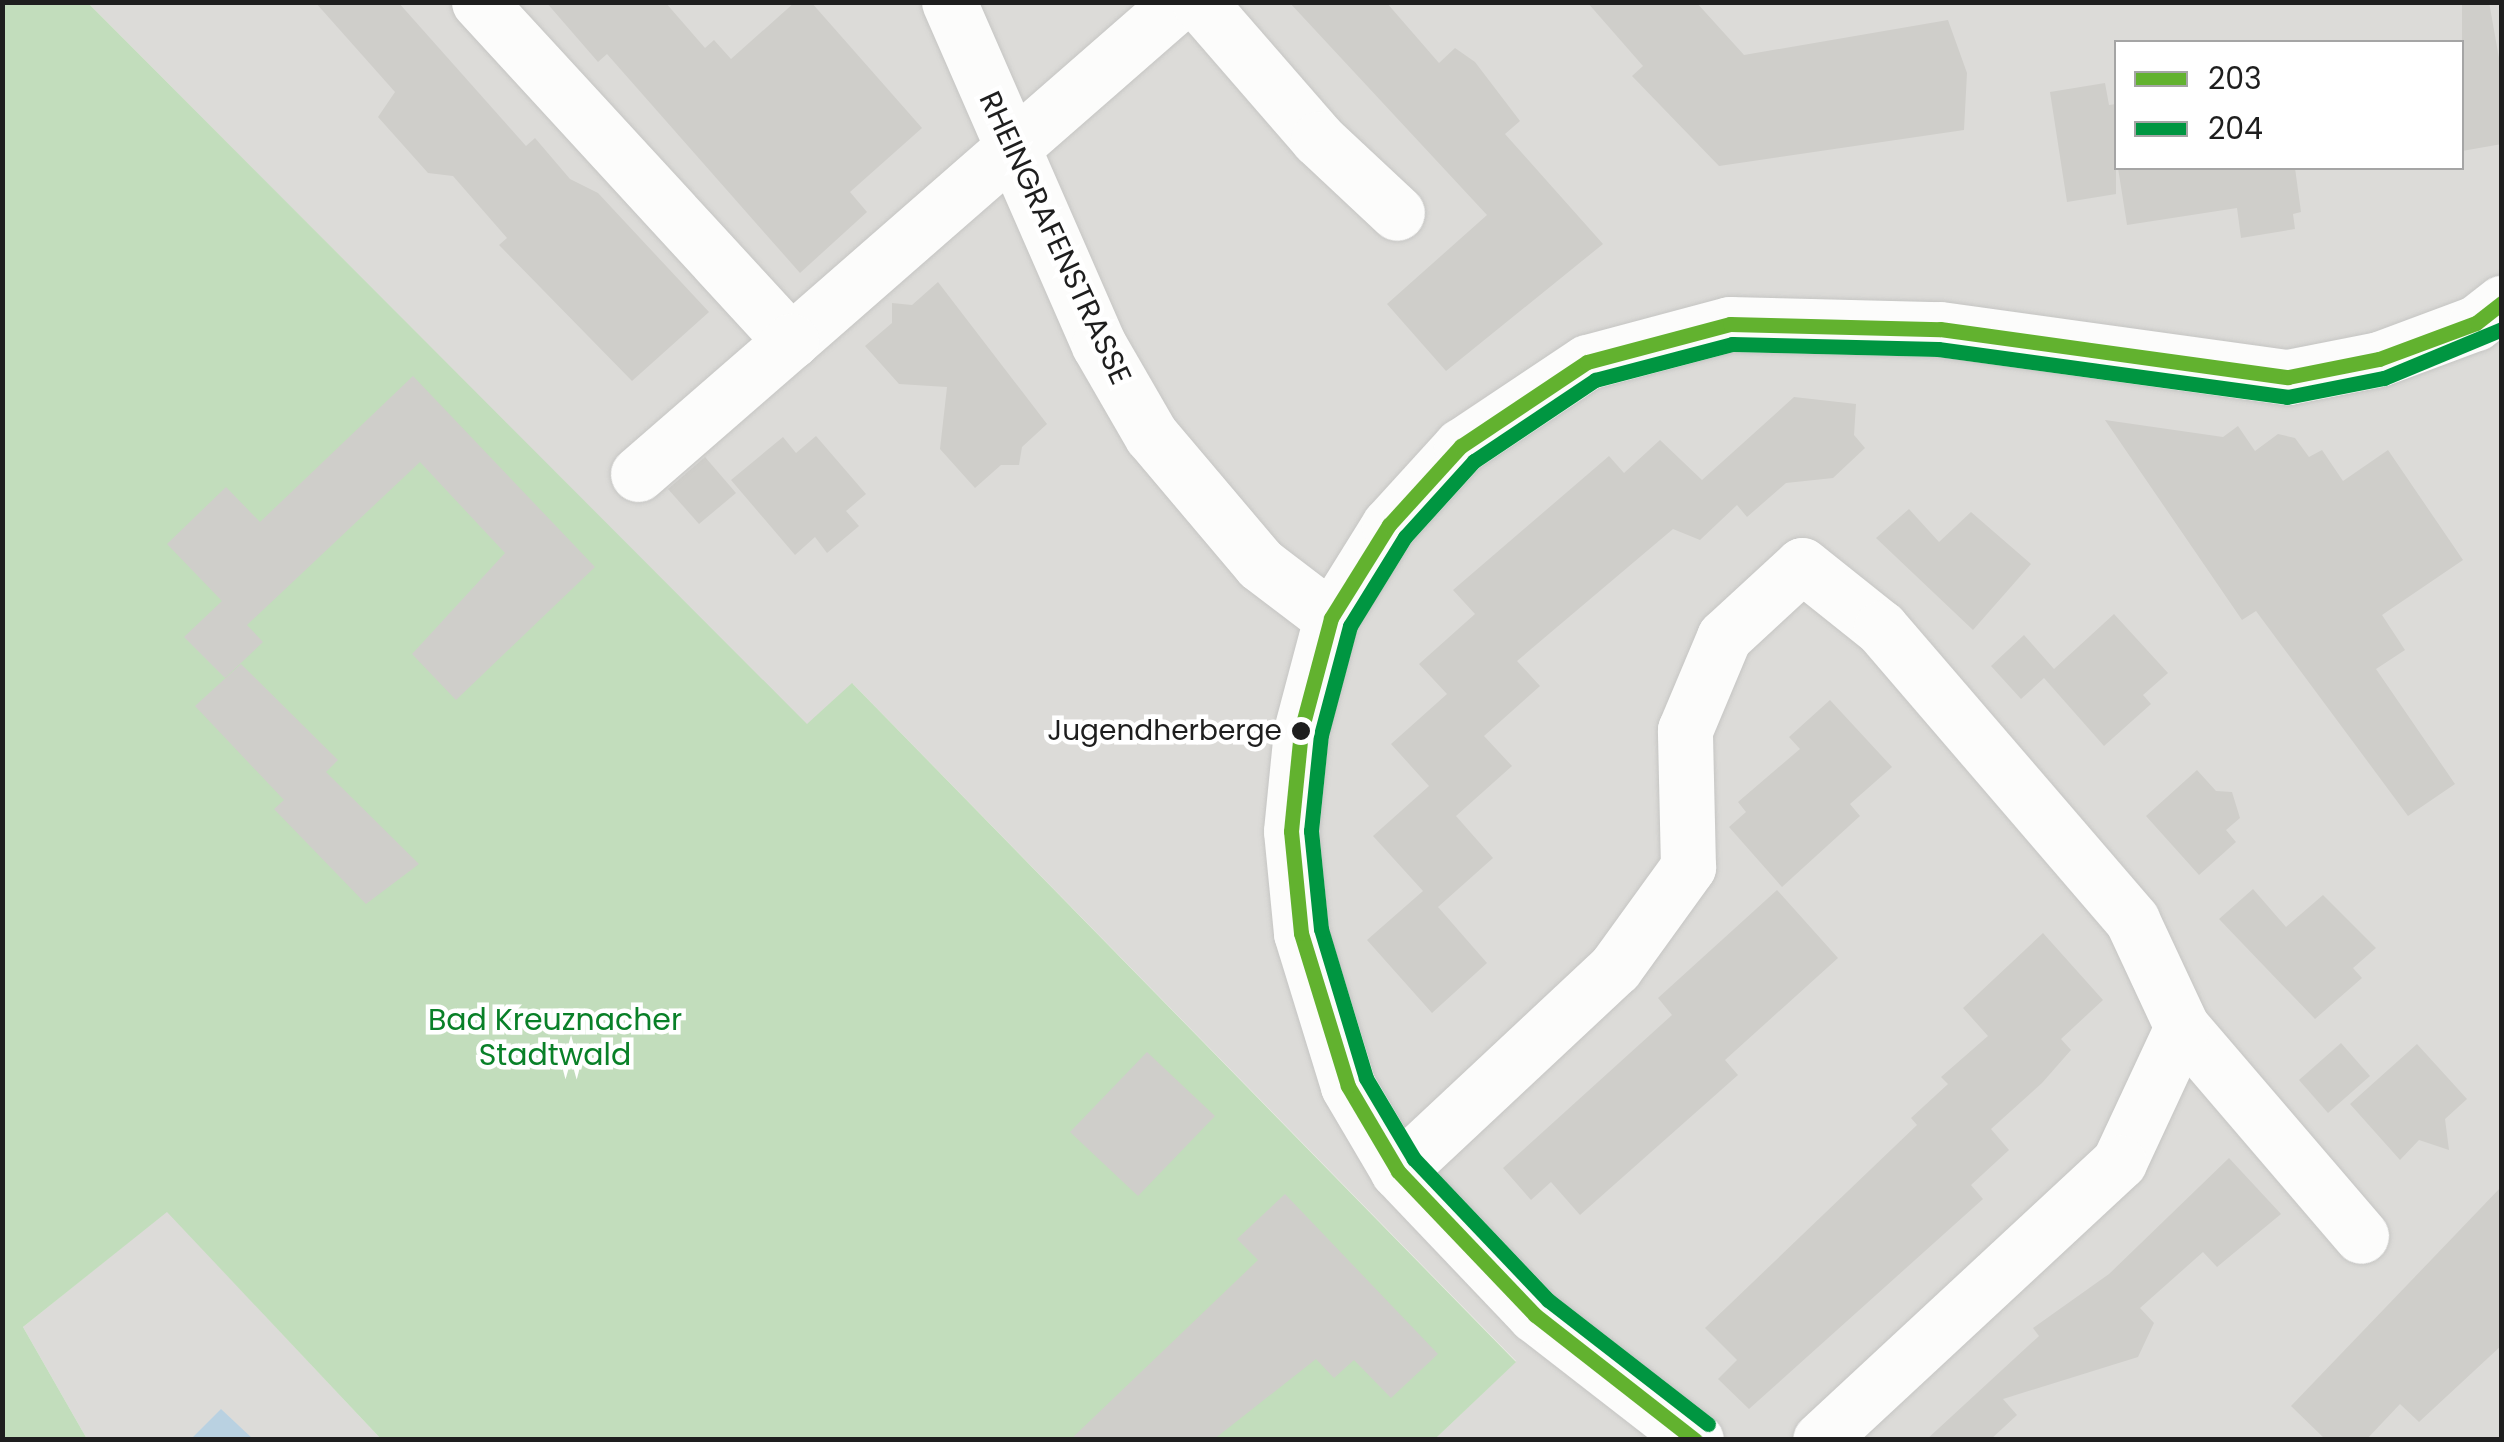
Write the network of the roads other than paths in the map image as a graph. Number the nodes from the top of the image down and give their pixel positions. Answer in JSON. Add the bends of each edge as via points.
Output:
{"nodes":[{"id":1,"x":479,"y":2,"type":"edge"},
{"id":2,"x":949,"y":2,"type":"edge"},
{"id":3,"x":1180,"y":2,"type":"edge"},
{"id":4,"x":1199,"y":2,"type":"edge"},
{"id":5,"x":1010,"y":146,"type":"junction"},
{"id":6,"x":1398,"y":213,"type":"dead end"},
{"id":7,"x":2502,"y":304,"type":"edge"},
{"id":8,"x":791,"y":342,"type":"junction"},
{"id":9,"x":638,"y":474,"type":"dead end"},
{"id":10,"x":1331,"y":618,"type":"junction"},
{"id":11,"x":2182,"y":1027,"type":"junction"},
{"id":12,"x":1398,"y":1171,"type":"junction"},
{"id":13,"x":2361,"y":1236,"type":"dead end"},
{"id":14,"x":1696,"y":1440,"type":"edge"},
{"id":15,"x":1820,"y":1440,"type":"edge"}],
"edges":[{"from":1,"to":8,"type":"street"},
{"from":2,"to":5,"type":"street","name":"RHEINGRAFENSTRASSE"},
{"from":3,"to":5,"type":"street"},
{"from":4,"to":6,"type":"street"},
{"from":5,"to":8,"type":"street"},
{"from":5,"to":10,"type":"street","name":"RHEINGRAFENSTRASSE","via":[[1099,346],[1151,435],[1260,564]]},
{"from":7,"to":10,"type":"street","via":[[2476,323],[2379,359],[2288,377],[1940,330],[1730,324],[1586,362],[1461,446],[1388,525]]},
{"from":8,"to":9,"type":"street"},
{"from":10,"to":12,"type":"street","via":[[1301,732],[1291,831],[1301,933],[1348,1086]]},
{"from":11,"to":12,"type":"street","via":[[2132,920],[1881,628],[1802,565],[1724,638],[1685,730],[1688,867],[1615,968]]},
{"from":11,"to":13,"type":"street"},
{"from":11,"to":15,"type":"street","via":[[2120,1162]]},
{"from":12,"to":14,"type":"street","via":[[1535,1315]]}]}
